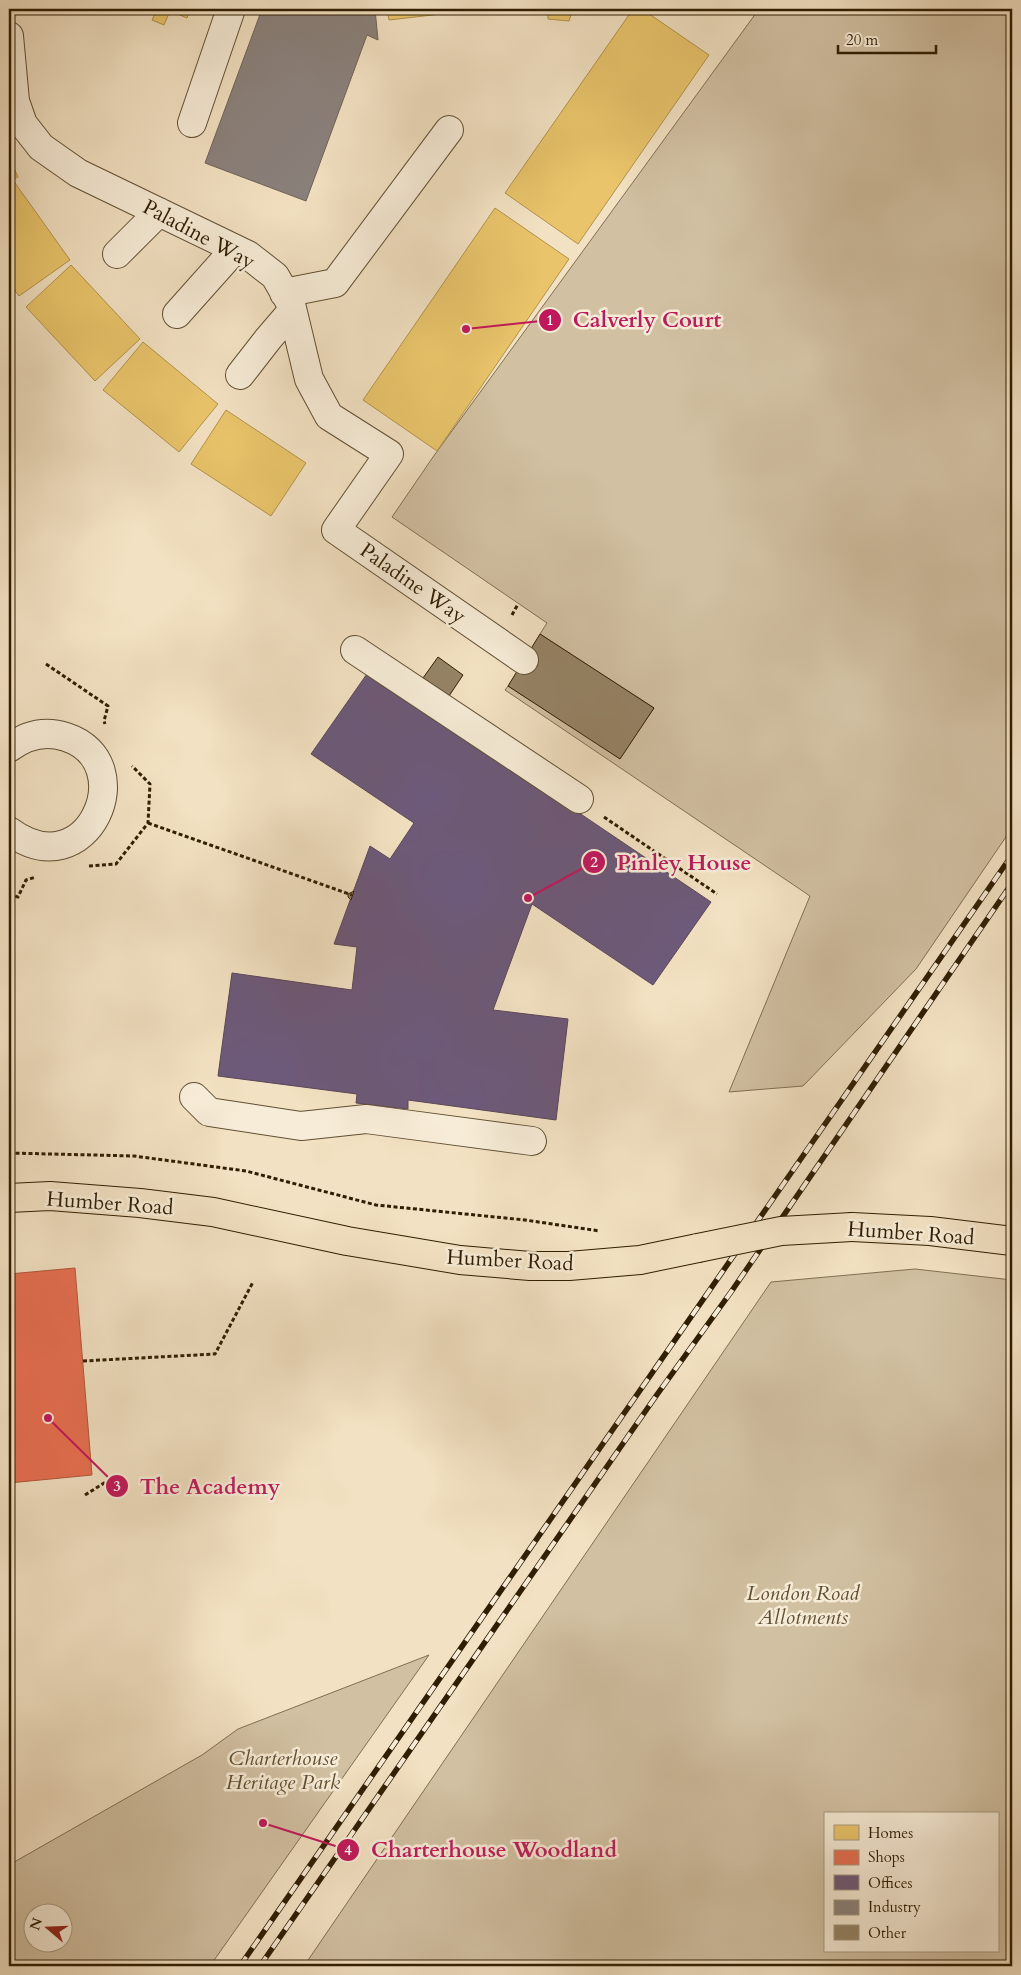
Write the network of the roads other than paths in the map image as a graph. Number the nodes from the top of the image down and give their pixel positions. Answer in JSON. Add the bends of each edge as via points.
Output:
{"nodes":[{"id":1,"x":231,"y":9,"type":"edge"},
{"id":2,"x":9,"y":36,"type":"edge"},
{"id":3,"x":192,"y":123,"type":"dead end"},
{"id":4,"x":449,"y":130,"type":"dead end"},
{"id":5,"x":159,"y":212,"type":"junction"},
{"id":6,"x":235,"y":249,"type":"junction"},
{"id":7,"x":117,"y":254,"type":"dead end"},
{"id":8,"x":288,"y":302,"type":"junction"},
{"id":9,"x":177,"y":314,"type":"dead end"},
{"id":10,"x":240,"y":376,"type":"dead end"},
{"id":11,"x":355,"y":650,"type":"dead end"},
{"id":12,"x":524,"y":660,"type":"dead end"},
{"id":13,"x":9,"y":748,"type":"edge"},
{"id":14,"x":578,"y":799,"type":"road end"},
{"id":15,"x":9,"y":831,"type":"edge"},
{"id":16,"x":194,"y":1097,"type":"dead end"},
{"id":17,"x":532,"y":1140,"type":"dead end"},
{"id":18,"x":9,"y":1198,"type":"edge"},
{"id":19,"x":1012,"y":1241,"type":"edge"}],
"edges":[{"from":1,"to":3,"type":"street"},
{"from":2,"to":5,"type":"street","name":"Paladine Way","via":[[16,101],[23,124],[41,147],[78,173]]},
{"from":4,"to":8,"type":"street","via":[[335,283]]},
{"from":5,"to":6,"type":"street","name":"Paladine Way"},
{"from":5,"to":7,"type":"street"},
{"from":6,"to":8,"type":"street","name":"Paladine Way","via":[[275,276]]},
{"from":6,"to":9,"type":"street"},
{"from":8,"to":10,"type":"street","via":[[268,338]]},
{"from":8,"to":12,"type":"street","name":"Paladine Way","via":[[309,379],[329,416],[389,454],[336,530]]},
{"from":11,"to":14,"type":"street"},
{"from":13,"to":15,"type":"street","via":[[36,734],[55,733],[72,739],[95,759],[104,788],[94,822],[82,835],[68,842],[38,846],[20,840]]},
{"from":16,"to":17,"type":"street","via":[[209,1112],[300,1126],[366,1119]]},
{"from":18,"to":19,"type":"main road","name":"Humber Road","bridge":true,"via":[[50,1196],[213,1212],[347,1241],[460,1260],[512,1264],[569,1266],[640,1260],[781,1231],[852,1228],[930,1231]]}]}
